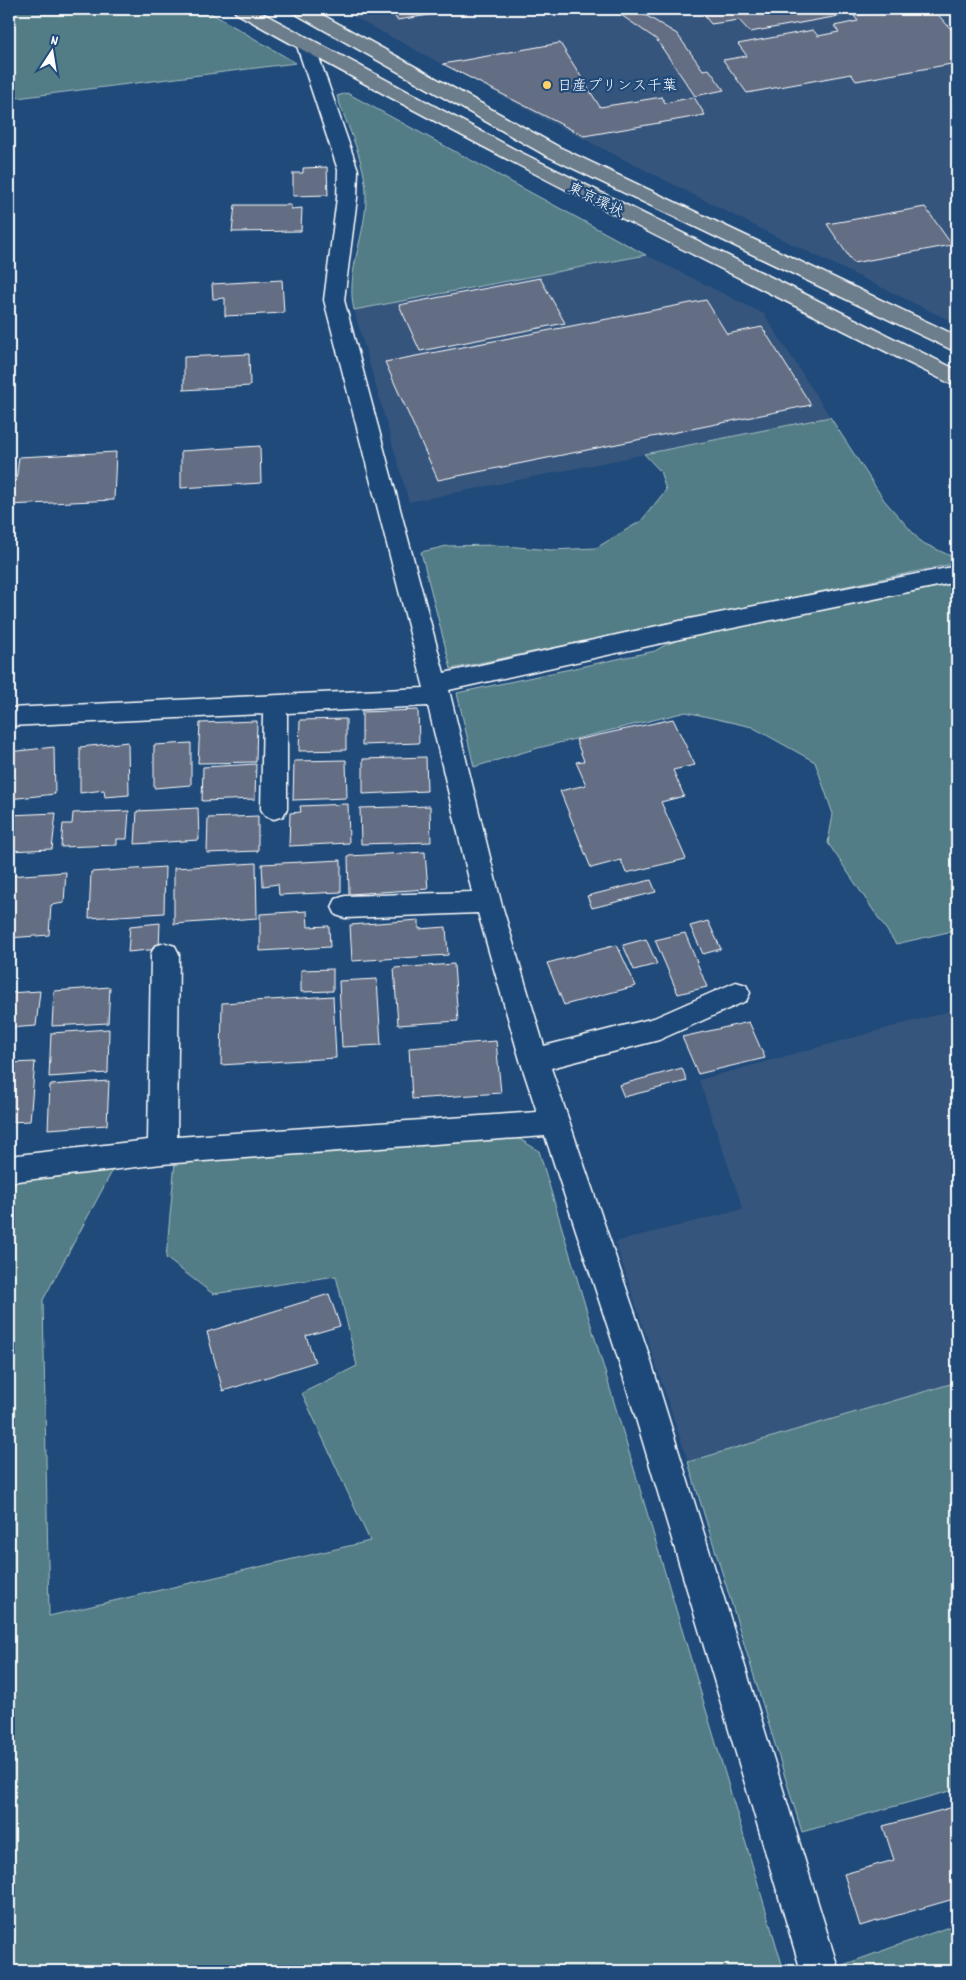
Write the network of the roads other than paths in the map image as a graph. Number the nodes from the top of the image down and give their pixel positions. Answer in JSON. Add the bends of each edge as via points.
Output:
{"nodes":[{"id":1,"x":242,"y":9,"type":"edge"},
{"id":2,"x":300,"y":9,"type":"edge"},
{"id":3,"x":306,"y":46,"type":"junction"},
{"id":4,"x":957,"y":344,"type":"edge"},
{"id":5,"x":957,"y":378,"type":"edge"},
{"id":6,"x":957,"y":574,"type":"edge"},
{"id":7,"x":436,"y":690,"type":"junction"},
{"id":8,"x":274,"y":704,"type":"junction"},
{"id":9,"x":9,"y":717,"type":"edge"},
{"id":10,"x":274,"y":810,"type":"dead end"},
{"id":11,"x":488,"y":902,"type":"junction"},
{"id":12,"x":345,"y":907,"type":"dead end"},
{"id":13,"x":165,"y":954,"type":"dead end"},
{"id":14,"x":736,"y":993,"type":"dead end"},
{"id":15,"x":534,"y":1060,"type":"junction"},
{"id":16,"x":556,"y":1123,"type":"junction"},
{"id":17,"x":162,"y":1151,"type":"junction"},
{"id":18,"x":9,"y":1169,"type":"edge"},
{"id":19,"x":820,"y":1971,"type":"edge"}],
"edges":[{"from":1,"to":3,"type":"highway","name":"東京環状"},
{"from":2,"to":4,"type":"highway","name":"東京環状","via":[[552,151]]},
{"from":3,"to":5,"type":"highway","name":"東京環状","via":[[530,166]]},
{"from":3,"to":7,"type":"street","via":[[348,170],[334,300]]},
{"from":6,"to":7,"type":"street","via":[[689,628]]},
{"from":7,"to":8,"type":"street"},
{"from":7,"to":11,"type":"street"},
{"from":8,"to":9,"type":"street"},
{"from":8,"to":10,"type":"street"},
{"from":11,"to":12,"type":"street"},
{"from":11,"to":15,"type":"street"},
{"from":13,"to":17,"type":"street"},
{"from":14,"to":15,"type":"street","via":[[659,1028]]},
{"from":15,"to":16,"type":"street"},
{"from":16,"to":17,"type":"street"},
{"from":16,"to":19,"type":"street","via":[[632,1352]]},
{"from":17,"to":18,"type":"street"}]}
